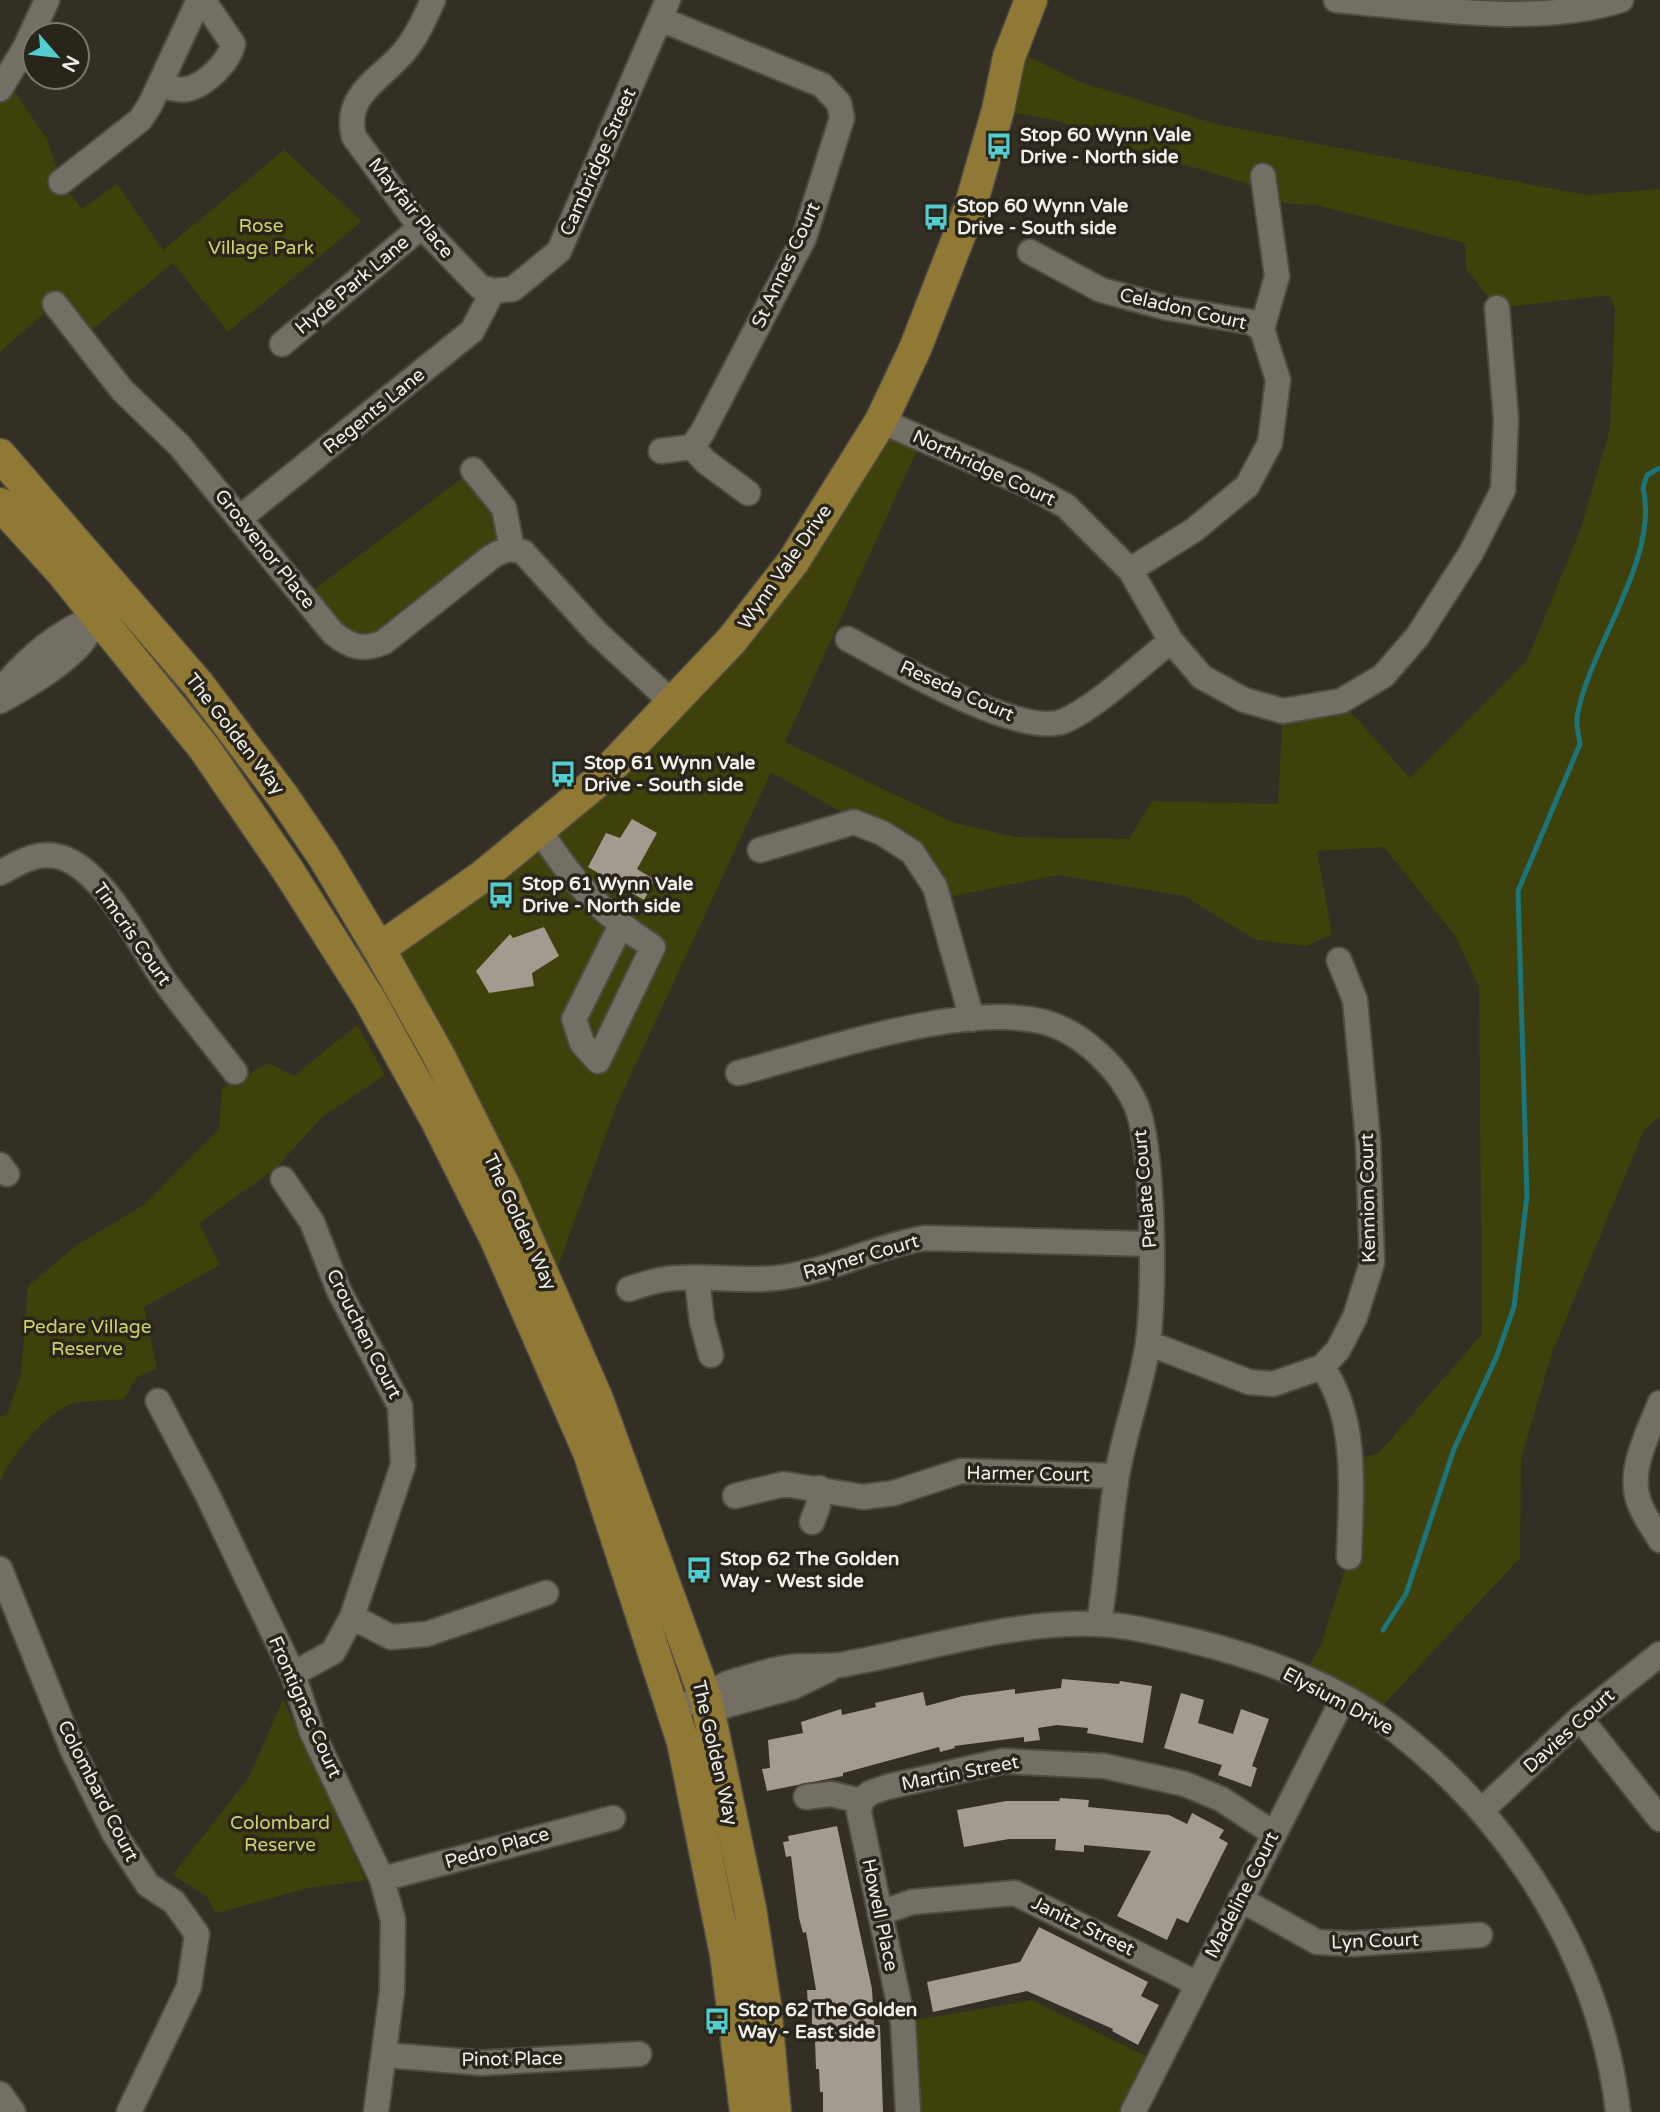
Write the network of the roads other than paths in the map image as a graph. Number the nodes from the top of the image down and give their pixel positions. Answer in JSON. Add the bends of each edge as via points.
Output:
{"nodes":[{"id":1,"x":47,"y":0,"type":"edge"},
{"id":2,"x":201,"y":0,"type":"edge"},
{"id":3,"x":433,"y":0,"type":"edge"},
{"id":4,"x":1005,"y":0,"type":"edge"},
{"id":5,"x":1031,"y":0,"type":"edge"},
{"id":6,"x":1336,"y":0,"type":"edge"},
{"id":7,"x":1621,"y":0,"type":"edge"},
{"id":8,"x":1594,"y":4,"type":"edge"},
{"id":9,"x":664,"y":9,"type":"edge"},
{"id":10,"x":1009,"y":58,"type":"junction"},
{"id":11,"x":7,"y":61,"type":"edge"},
{"id":12,"x":160,"y":85,"type":"junction"},
{"id":13,"x":0,"y":89,"type":"edge"},
{"id":14,"x":1263,"y":176,"type":"dead end"},
{"id":15,"x":61,"y":182,"type":"dead end"},
{"id":16,"x":422,"y":226,"type":"junction"},
{"id":17,"x":1030,"y":252,"type":"dead end"},
{"id":18,"x":493,"y":291,"type":"junction"},
{"id":19,"x":55,"y":304,"type":"dead end"},
{"id":20,"x":1497,"y":308,"type":"dead end"},
{"id":21,"x":1262,"y":329,"type":"junction"},
{"id":22,"x":282,"y":344,"type":"dead end"},
{"id":23,"x":881,"y":421,"type":"junction"},
{"id":24,"x":692,"y":447,"type":"junction"},
{"id":25,"x":661,"y":451,"type":"dead end"},
{"id":26,"x":0,"y":455,"type":"edge"},
{"id":27,"x":473,"y":470,"type":"dead end"},
{"id":28,"x":748,"y":493,"type":"dead end"},
{"id":29,"x":0,"y":504,"type":"edge"},
{"id":30,"x":240,"y":518,"type":"junction"},
{"id":31,"x":512,"y":549,"type":"junction"},
{"id":32,"x":1130,"y":570,"type":"junction"},
{"id":33,"x":120,"y":594,"type":"junction"},
{"id":34,"x":98,"y":615,"type":"junction"},
{"id":35,"x":848,"y":639,"type":"dead end"},
{"id":36,"x":1171,"y":641,"type":"junction"},
{"id":37,"x":0,"y":691,"type":"edge"},
{"id":38,"x":0,"y":701,"type":"edge"},
{"id":39,"x":674,"y":704,"type":"junction"},
{"id":40,"x":540,"y":830,"type":"junction"},
{"id":41,"x":760,"y":850,"type":"dead end"},
{"id":42,"x":0,"y":873,"type":"edge"},
{"id":43,"x":621,"y":925,"type":"junction"},
{"id":44,"x":332,"y":940,"type":"junction"},
{"id":45,"x":379,"y":949,"type":"junction"},
{"id":46,"x":1339,"y":960,"type":"dead end"},
{"id":47,"x":370,"y":1000,"type":"junction"},
{"id":48,"x":972,"y":1019,"type":"junction"},
{"id":49,"x":235,"y":1072,"type":"dead end"},
{"id":50,"x":738,"y":1073,"type":"dead end"},
{"id":51,"x":283,"y":1179,"type":"dead end"},
{"id":52,"x":1151,"y":1244,"type":"junction"},
{"id":53,"x":697,"y":1279,"type":"junction"},
{"id":54,"x":629,"y":1289,"type":"dead end"},
{"id":55,"x":1148,"y":1343,"type":"junction"},
{"id":56,"x":711,"y":1355,"type":"dead end"},
{"id":57,"x":1322,"y":1367,"type":"junction"},
{"id":58,"x":158,"y":1401,"type":"dead end"},
{"id":59,"x":1660,"y":1404,"type":"edge"},
{"id":60,"x":1116,"y":1476,"type":"junction"},
{"id":61,"x":819,"y":1488,"type":"junction"},
{"id":62,"x":735,"y":1496,"type":"dead end"},
{"id":63,"x":812,"y":1522,"type":"dead end"},
{"id":64,"x":1660,"y":1540,"type":"edge"},
{"id":65,"x":1349,"y":1557,"type":"dead end"},
{"id":66,"x":0,"y":1569,"type":"edge"},
{"id":67,"x":546,"y":1592,"type":"dead end"},
{"id":68,"x":352,"y":1617,"type":"junction"},
{"id":69,"x":1099,"y":1623,"type":"junction"},
{"id":70,"x":1660,"y":1654,"type":"edge"},
{"id":71,"x":293,"y":1674,"type":"junction"},
{"id":72,"x":706,"y":1699,"type":"junction"},
{"id":73,"x":1343,"y":1699,"type":"junction"},
{"id":74,"x":672,"y":1706,"type":"junction"},
{"id":75,"x":1580,"y":1718,"type":"junction"},
{"id":76,"x":806,"y":1797,"type":"dead end"},
{"id":77,"x":861,"y":1801,"type":"junction"},
{"id":78,"x":1481,"y":1811,"type":"junction"},
{"id":79,"x":613,"y":1818,"type":"dead end"},
{"id":80,"x":1660,"y":1819,"type":"edge"},
{"id":81,"x":1273,"y":1833,"type":"junction"},
{"id":82,"x":382,"y":1879,"type":"junction"},
{"id":83,"x":1240,"y":1899,"type":"junction"},
{"id":84,"x":880,"y":1913,"type":"junction"},
{"id":85,"x":1480,"y":1935,"type":"dead end"},
{"id":86,"x":1195,"y":1987,"type":"junction"},
{"id":87,"x":639,"y":2054,"type":"dead end"},
{"id":88,"x":385,"y":2055,"type":"junction"},
{"id":89,"x":0,"y":2094,"type":"edge"},
{"id":90,"x":1143,"y":2100,"type":"edge"},
{"id":91,"x":13,"y":2112,"type":"edge"},
{"id":92,"x":129,"y":2112,"type":"edge"},
{"id":93,"x":376,"y":2112,"type":"edge"},
{"id":94,"x":746,"y":2112,"type":"edge"},
{"id":95,"x":775,"y":2112,"type":"edge"},
{"id":96,"x":908,"y":2112,"type":"edge"},
{"id":97,"x":1618,"y":2112,"type":"edge"}],
"edges":[{"from":1,"to":11,"type":"street"},
{"from":2,"to":12,"type":"street"},
{"from":2,"to":12,"type":"street","via":[[233,44],[231,53],[199,84],[187,89]]},
{"from":3,"to":16,"type":"street","name":"Mayfair Place","via":[[410,45],[370,82],[350,124],[354,137]]},
{"from":4,"to":10,"type":"main road","name":"Wynn Vale Drive"},
{"from":5,"to":10,"type":"main road","name":"Wynn Vale Drive"},
{"from":6,"to":8,"type":"street","via":[[1447,10],[1556,12]]},
{"from":7,"to":8,"type":"street"},
{"from":9,"to":18,"type":"street","name":"Cambridge Street","via":[[559,251],[513,289]]},
{"from":9,"to":24,"type":"street","name":"St Annes Court","via":[[822,85],[839,103],[842,118],[804,238]]},
{"from":10,"to":23,"type":"main road","name":"Wynn Vale Drive","via":[[966,218]]},
{"from":11,"to":13,"type":"street"},
{"from":12,"to":15,"type":"street","via":[[140,120]]},
{"from":14,"to":21,"type":"street","name":"Celadon Court","via":[[1277,276]]},
{"from":16,"to":18,"type":"street","name":"Mayfair Place","via":[[472,282]]},
{"from":16,"to":22,"type":"street","name":"Hyde Park Lane"},
{"from":17,"to":21,"type":"street","name":"Celadon Court","via":[[1101,290],[1250,322]]},
{"from":18,"to":30,"type":"street","name":"Regents Lane","via":[[472,331]]},
{"from":19,"to":30,"type":"street","name":"Grosvenor Place","via":[[122,390],[180,446]]},
{"from":20,"to":36,"type":"street","name":"Northridge Court","via":[[1506,419],[1503,490],[1431,616],[1383,676],[1341,701],[1283,711],[1244,700],[1202,677]]},
{"from":21,"to":32,"type":"street","name":"Celadon Court","via":[[1279,380],[1270,443],[1247,486],[1194,530]]},
{"from":23,"to":32,"type":"street","name":"Northridge Court","via":[[1066,506]]},
{"from":23,"to":39,"type":"main road","name":"Wynn Vale Drive","via":[[778,583]]},
{"from":24,"to":25,"type":"street"},
{"from":24,"to":28,"type":"street"},
{"from":26,"to":33,"type":"main road","name":"The Golden Way"},
{"from":27,"to":31,"type":"street","via":[[504,508]]},
{"from":29,"to":34,"type":"main road","name":"The Golden Way"},
{"from":30,"to":31,"type":"street","name":"Grosvenor Place","via":[[333,633],[358,647],[384,642],[490,558]]},
{"from":31,"to":39,"type":"street","via":[[523,552],[597,633]]},
{"from":32,"to":36,"type":"street","name":"Northridge Court"},
{"from":33,"to":34,"type":"street"},
{"from":33,"to":45,"type":"main road","name":"The Golden Way","via":[[198,684],[284,798]]},
{"from":34,"to":37,"type":"street","via":[[60,633]]},
{"from":34,"to":38,"type":"street","via":[[78,647]]},
{"from":34,"to":44,"type":"main road","name":"The Golden Way","via":[[204,748]]},
{"from":35,"to":36,"type":"street","name":"Reseda Court","via":[[940,687],[1037,725],[1063,721]]},
{"from":39,"to":40,"type":"main road","name":"Wynn Vale Drive","via":[[600,780]]},
{"from":40,"to":43,"type":"street","via":[[564,870]]},
{"from":40,"to":45,"type":"main road","name":"Wynn Vale Drive"},
{"from":41,"to":48,"type":"street","via":[[854,822],[883,833],[912,852],[935,887]]},
{"from":42,"to":49,"type":"street","name":"Timcris Court","via":[[32,856],[61,858],[90,875]]},
{"from":43,"to":43,"type":"street","via":[[653,947],[598,1061],[582,1043],[575,1019]]},
{"from":44,"to":45,"type":"main road","via":[[354,948]]},
{"from":44,"to":47,"type":"main road","name":"The Golden Way"},
{"from":45,"to":47,"type":"main road"},
{"from":45,"to":72,"type":"main road","name":"The Golden Way","via":[[472,1120],[568,1329]]},
{"from":46,"to":57,"type":"street","name":"Kennion Court","via":[[1355,1000],[1368,1141],[1372,1263],[1355,1317],[1338,1350]]},
{"from":47,"to":74,"type":"main road","name":"The Golden Way","via":[[465,1177],[564,1392],[614,1520]]},
{"from":48,"to":50,"type":"street","name":"Prelate Court","via":[[936,1022]]},
{"from":48,"to":52,"type":"street","name":"Prelate Court","via":[[1045,1023],[1095,1051],[1116,1073],[1136,1106],[1145,1144]]},
{"from":51,"to":68,"type":"street","name":"Crouchen Court","via":[[312,1222],[339,1291],[400,1405],[403,1465]]},
{"from":52,"to":53,"type":"street","name":"Rayner Court","via":[[925,1238],[894,1243],[822,1270],[786,1277],[746,1282]]},
{"from":52,"to":55,"type":"street","name":"Prelate Court"},
{"from":53,"to":54,"type":"street","name":"Rayner Court","via":[[665,1279]]},
{"from":53,"to":56,"type":"street"},
{"from":55,"to":57,"type":"street","via":[[1249,1382],[1273,1384]]},
{"from":55,"to":60,"type":"street","name":"Prelate Court"},
{"from":57,"to":65,"type":"street","via":[[1334,1383],[1352,1461]]},
{"from":58,"to":71,"type":"street","name":"Frontignac Court"},
{"from":59,"to":64,"type":"street","via":[[1639,1459],[1636,1484],[1640,1506]]},
{"from":60,"to":61,"type":"street","name":"Harmer Court","via":[[961,1471],[894,1493],[863,1497]]},
{"from":60,"to":69,"type":"street","name":"Prelate Court"},
{"from":61,"to":62,"type":"street","name":"Harmer Court","via":[[784,1484]]},
{"from":61,"to":63,"type":"street"},
{"from":66,"to":92,"type":"street","name":"Colombard Court","via":[[73,1751],[114,1833],[148,1885],[174,1902],[197,1934],[189,1987]]},
{"from":67,"to":68,"type":"street","via":[[427,1634],[391,1637]]},
{"from":68,"to":71,"type":"street","name":"Crouchen Court","via":[[333,1652]]},
{"from":69,"to":72,"type":"street","name":"Elysium Drive","via":[[1017,1627],[838,1665],[793,1687],[724,1706]]},
{"from":69,"to":73,"type":"street","name":"Elysium Drive","via":[[1222,1648]]},
{"from":70,"to":75,"type":"street","name":"Davies Court"},
{"from":71,"to":82,"type":"street","name":"Frontignac Court","via":[[312,1732]]},
{"from":72,"to":74,"type":"street","name":"Elysium Drive"},
{"from":72,"to":95,"type":"main road","name":"The Golden Way","via":[[750,1908]]},
{"from":73,"to":78,"type":"street","name":"Elysium Drive","via":[[1396,1731]]},
{"from":73,"to":81,"type":"street","name":"Madeline Court"},
{"from":74,"to":94,"type":"main road","name":"The Golden Way","via":[[722,1928]]},
{"from":75,"to":78,"type":"street","name":"Davies Court"},
{"from":75,"to":80,"type":"street"},
{"from":76,"to":77,"type":"street","via":[[831,1794]]},
{"from":77,"to":81,"type":"street","name":"Martin Street","via":[[887,1787],[1003,1761],[1031,1760],[1104,1766],[1185,1784],[1221,1799]]},
{"from":77,"to":84,"type":"street","name":"Howell Place","via":[[859,1812]]},
{"from":78,"to":97,"type":"street","name":"Elysium Drive","via":[[1532,1876],[1571,1949],[1612,2065]]},
{"from":79,"to":82,"type":"street","name":"Pedro Place"},
{"from":81,"to":83,"type":"street","name":"Madeline Court"},
{"from":82,"to":88,"type":"street","name":"Frontignac Court","via":[[393,1920]]},
{"from":83,"to":85,"type":"street","name":"Lyn Court","via":[[1317,1942],[1353,1944]]},
{"from":83,"to":86,"type":"street","name":"Madeline Court"},
{"from":84,"to":86,"type":"street","name":"Janitz Street","via":[[912,1902],[1014,1893],[1186,1978]]},
{"from":84,"to":96,"type":"street","name":"Howell Place","via":[[904,2032]]},
{"from":86,"to":90,"type":"street","name":"Madeline Court"},
{"from":87,"to":88,"type":"street","name":"Pinot Place","via":[[482,2063]]},
{"from":88,"to":93,"type":"street","name":"Frontignac Court"},
{"from":89,"to":91,"type":"street"}]}
